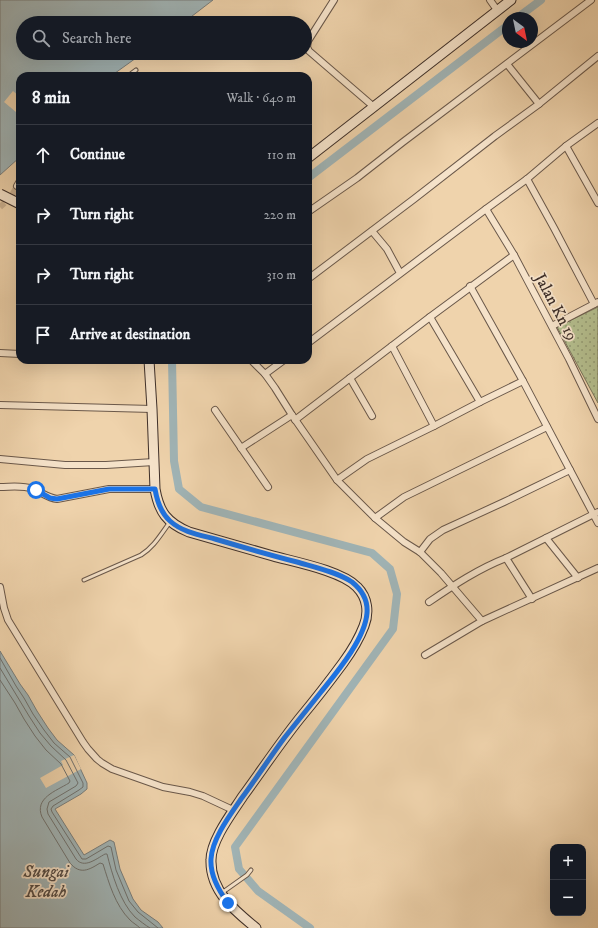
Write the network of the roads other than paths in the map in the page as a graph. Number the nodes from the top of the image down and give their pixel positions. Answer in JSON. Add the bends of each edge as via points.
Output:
{"nodes":[{"id":1,"x":334,"y":0,"type":"edge"},
{"id":2,"x":490,"y":0,"type":"edge"},
{"id":3,"x":511,"y":0,"type":"edge"},
{"id":4,"x":591,"y":0,"type":"edge"},
{"id":5,"x":497,"y":10,"type":"junction"},
{"id":6,"x":312,"y":34,"type":"edge"},
{"id":7,"x":312,"y":54,"type":"edge"},
{"id":8,"x":598,"y":56,"type":"edge"},
{"id":9,"x":507,"y":64,"type":"junction"},
{"id":10,"x":136,"y":70,"type":"dead end"},
{"id":11,"x":133,"y":72,"type":"edge"},
{"id":12,"x":539,"y":104,"type":"junction"},
{"id":13,"x":374,"y":107,"type":"junction"},
{"id":14,"x":598,"y":123,"type":"edge"},
{"id":15,"x":566,"y":146,"type":"junction"},
{"id":16,"x":312,"y":155,"type":"edge"},
{"id":17,"x":527,"y":179,"type":"junction"},
{"id":18,"x":0,"y":194,"type":"edge"},
{"id":19,"x":16,"y":202,"type":"edge"},
{"id":20,"x":598,"y":203,"type":"edge"},
{"id":21,"x":312,"y":209,"type":"edge"},
{"id":22,"x":486,"y":209,"type":"junction"},
{"id":23,"x":372,"y":231,"type":"junction"},
{"id":24,"x":514,"y":255,"type":"junction"},
{"id":25,"x":400,"y":273,"type":"junction"},
{"id":26,"x":312,"y":275,"type":"edge"},
{"id":27,"x":470,"y":286,"type":"junction"},
{"id":28,"x":596,"y":303,"type":"edge"},
{"id":29,"x":430,"y":317,"type":"junction"},
{"id":30,"x":552,"y":326,"type":"junction"},
{"id":31,"x":312,"y":340,"type":"edge"},
{"id":32,"x":392,"y":346,"type":"junction"},
{"id":33,"x":0,"y":354,"type":"edge"},
{"id":34,"x":16,"y":354,"type":"edge"},
{"id":35,"x":149,"y":364,"type":"edge"},
{"id":36,"x":255,"y":364,"type":"edge"},
{"id":37,"x":279,"y":364,"type":"edge"},
{"id":38,"x":265,"y":374,"type":"junction"},
{"id":39,"x":350,"y":378,"type":"junction"},
{"id":40,"x":523,"y":381,"type":"junction"},
{"id":41,"x":480,"y":402,"type":"junction"},
{"id":42,"x":0,"y":405,"type":"edge"},
{"id":43,"x":152,"y":409,"type":"junction"},
{"id":44,"x":215,"y":410,"type":"dead end"},
{"id":45,"x":372,"y":416,"type":"dead end"},
{"id":46,"x":294,"y":418,"type":"junction"},
{"id":47,"x":598,"y":420,"type":"edge"},
{"id":48,"x":434,"y":426,"type":"junction"},
{"id":49,"x":547,"y":427,"type":"junction"},
{"id":50,"x":241,"y":448,"type":"junction"},
{"id":51,"x":0,"y":459,"type":"edge"},
{"id":52,"x":154,"y":462,"type":"junction"},
{"id":53,"x":570,"y":470,"type":"junction"},
{"id":54,"x":337,"y":480,"type":"junction"},
{"id":55,"x":268,"y":486,"type":"dead end"},
{"id":56,"x":0,"y":487,"type":"edge"},
{"id":57,"x":155,"y":489,"type":"junction"},
{"id":58,"x":596,"y":514,"type":"edge"},
{"id":59,"x":375,"y":518,"type":"junction"},
{"id":60,"x":170,"y":522,"type":"junction"},
{"id":61,"x":598,"y":523,"type":"edge"},
{"id":62,"x":546,"y":538,"type":"junction"},
{"id":63,"x":420,"y":552,"type":"junction"},
{"id":64,"x":506,"y":558,"type":"junction"},
{"id":65,"x":598,"y":568,"type":"edge"},
{"id":66,"x":578,"y":578,"type":"junction"},
{"id":67,"x":84,"y":580,"type":"dead end"},
{"id":68,"x":0,"y":587,"type":"edge"},
{"id":69,"x":452,"y":587,"type":"junction"},
{"id":70,"x":532,"y":598,"type":"junction"},
{"id":71,"x":430,"y":602,"type":"dead end"},
{"id":72,"x":482,"y":622,"type":"junction"},
{"id":73,"x":425,"y":655,"type":"dead end"},
{"id":74,"x":234,"y":810,"type":"junction"},
{"id":75,"x":251,"y":870,"type":"dead end"},
{"id":76,"x":221,"y":893,"type":"junction"},
{"id":77,"x":256,"y":928,"type":"edge"}],
"edges":[{"from":1,"to":6,"type":"street"},
{"from":2,"to":5,"type":"street"},
{"from":3,"to":5,"type":"main road"},
{"from":4,"to":9,"type":"street"},
{"from":5,"to":13,"type":"main road"},
{"from":7,"to":13,"type":"street"},
{"from":8,"to":12,"type":"street"},
{"from":9,"to":12,"type":"street"},
{"from":9,"to":21,"type":"street"},
{"from":10,"to":11,"type":"lane"},
{"from":12,"to":23,"type":"street"},
{"from":13,"to":16,"type":"main road"},
{"from":14,"to":15,"type":"street"},
{"from":15,"to":17,"type":"street"},
{"from":15,"to":20,"type":"street"},
{"from":17,"to":22,"type":"street"},
{"from":17,"to":28,"type":"street"},
{"from":18,"to":19,"type":"main road","bridge":true},
{"from":22,"to":24,"type":"street","name":"Jalan Kn 19"},
{"from":22,"to":25,"type":"street"},
{"from":23,"to":25,"type":"street","via":[[387,249]]},
{"from":23,"to":26,"type":"street"},
{"from":24,"to":27,"type":"street"},
{"from":24,"to":30,"type":"street","name":"Jalan Kn 19"},
{"from":25,"to":31,"type":"street"},
{"from":27,"to":29,"type":"street"},
{"from":27,"to":40,"type":"street"},
{"from":28,"to":30,"type":"street"},
{"from":29,"to":32,"type":"street"},
{"from":29,"to":41,"type":"street"},
{"from":30,"to":47,"type":"street","name":"Jalan Kn 19"},
{"from":32,"to":39,"type":"street"},
{"from":32,"to":48,"type":"street"},
{"from":33,"to":34,"type":"street"},
{"from":35,"to":43,"type":"main road"},
{"from":36,"to":38,"type":"street"},
{"from":37,"to":38,"type":"street"},
{"from":38,"to":46,"type":"street"},
{"from":39,"to":45,"type":"street"},
{"from":39,"to":46,"type":"street"},
{"from":40,"to":41,"type":"street"},
{"from":40,"to":49,"type":"street"},
{"from":41,"to":48,"type":"street"},
{"from":42,"to":43,"type":"street"},
{"from":43,"to":52,"type":"main road"},
{"from":44,"to":50,"type":"street"},
{"from":46,"to":50,"type":"street"},
{"from":46,"to":54,"type":"street"},
{"from":48,"to":54,"type":"street","via":[[367,459]]},
{"from":49,"to":53,"type":"street"},
{"from":49,"to":59,"type":"street","via":[[404,497]]},
{"from":50,"to":55,"type":"street"},
{"from":51,"to":52,"type":"street","via":[[65,465]]},
{"from":52,"to":57,"type":"main road"},
{"from":53,"to":58,"type":"street"},
{"from":53,"to":63,"type":"street","via":[[443,530],[430,539]]},
{"from":54,"to":59,"type":"street"},
{"from":56,"to":57,"type":"street","via":[[31,488],[57,499],[109,489]]},
{"from":57,"to":60,"type":"main road","via":[[157,500]]},
{"from":58,"to":61,"type":"street"},
{"from":58,"to":62,"type":"street"},
{"from":59,"to":63,"type":"street"},
{"from":60,"to":67,"type":"lane","via":[[146,552]]},
{"from":60,"to":74,"type":"main road","via":[[189,532],[331,572],[351,582],[365,597],[367,614],[364,627],[350,653],[284,738]]},
{"from":62,"to":64,"type":"street"},
{"from":62,"to":66,"type":"street"},
{"from":63,"to":69,"type":"street"},
{"from":64,"to":69,"type":"street"},
{"from":64,"to":70,"type":"street"},
{"from":65,"to":66,"type":"street"},
{"from":66,"to":70,"type":"street"},
{"from":68,"to":74,"type":"street","via":[[8,620],[83,742],[102,763],[163,787],[203,796]]},
{"from":69,"to":71,"type":"street"},
{"from":69,"to":72,"type":"street"},
{"from":70,"to":72,"type":"street"},
{"from":72,"to":73,"type":"street"},
{"from":74,"to":76,"type":"main road","via":[[218,836],[211,859],[213,875]]},
{"from":75,"to":76,"type":"lane"},
{"from":76,"to":77,"type":"main road","via":[[236,912]]}]}
